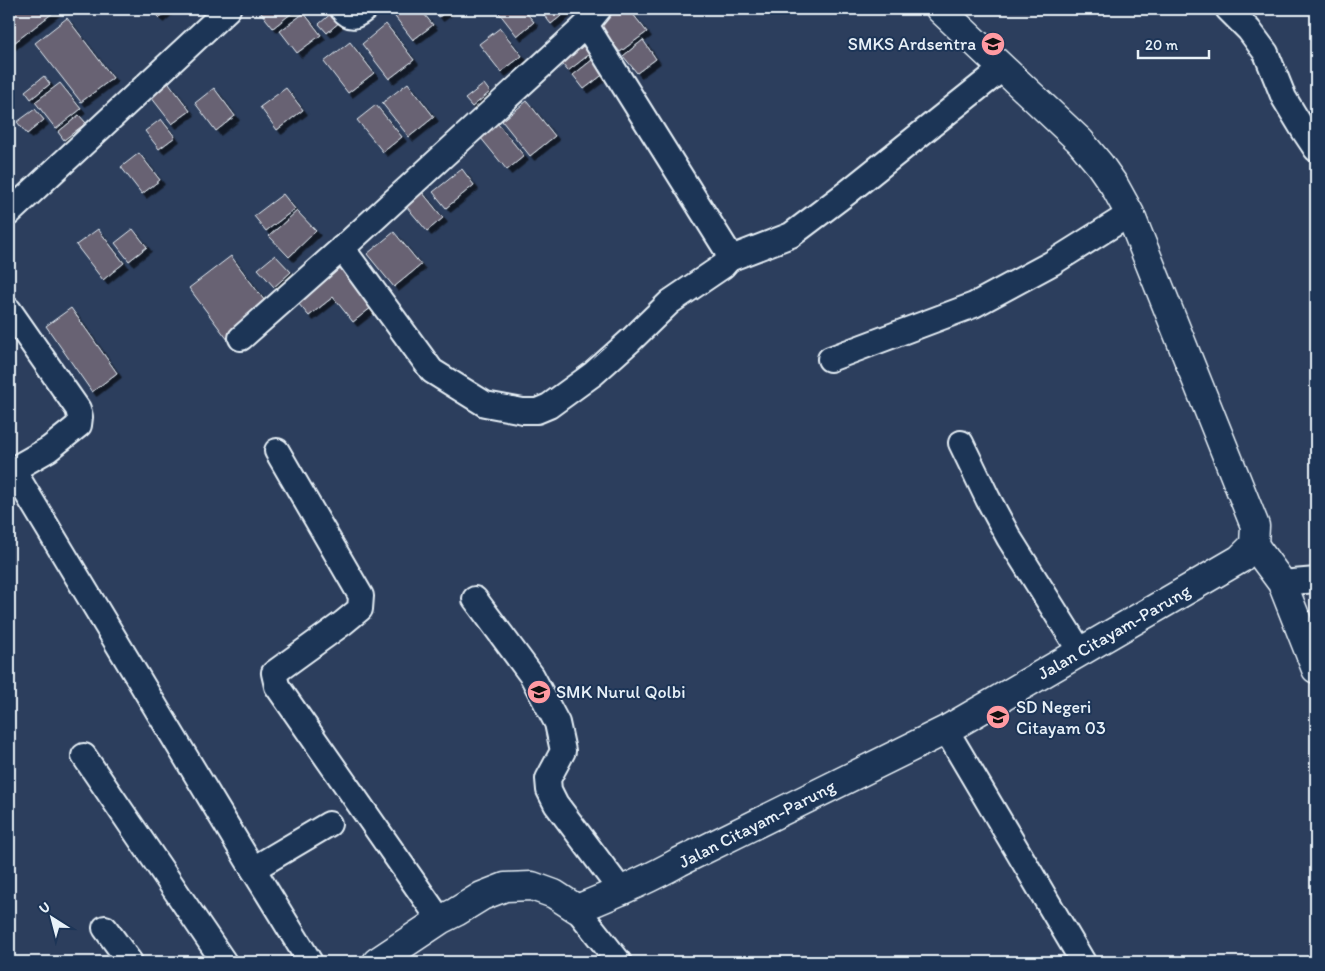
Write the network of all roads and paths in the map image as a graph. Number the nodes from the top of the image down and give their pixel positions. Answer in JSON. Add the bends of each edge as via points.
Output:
{"nodes":[{"id":1,"x":228,"y":9,"type":"edge"},
{"id":2,"x":342,"y":9,"type":"edge"},
{"id":3,"x":365,"y":9,"type":"edge"},
{"id":4,"x":940,"y":9,"type":"edge"},
{"id":5,"x":1228,"y":9,"type":"edge"},
{"id":6,"x":592,"y":17,"type":"edge"},
{"id":7,"x":1003,"y":68,"type":"junction"},
{"id":8,"x":1316,"y":148,"type":"edge"},
{"id":9,"x":9,"y":213,"type":"edge"},
{"id":10,"x":1130,"y":214,"type":"junction"},
{"id":11,"x":342,"y":248,"type":"junction"},
{"id":12,"x":729,"y":259,"type":"junction"},
{"id":13,"x":9,"y":310,"type":"edge"},
{"id":14,"x":241,"y":338,"type":"dead end"},
{"id":15,"x":830,"y":359,"type":"dead end"},
{"id":16,"x":961,"y":443,"type":"dead end"},
{"id":17,"x":277,"y":451,"type":"dead end"},
{"id":18,"x":1254,"y":545,"type":"junction"},
{"id":19,"x":1316,"y":580,"type":"edge"},
{"id":20,"x":1282,"y":583,"type":"junction"},
{"id":21,"x":475,"y":599,"type":"dead end"},
{"id":22,"x":1080,"y":651,"type":"junction"},
{"id":23,"x":1316,"y":669,"type":"edge"},
{"id":24,"x":946,"y":730,"type":"junction"},
{"id":25,"x":84,"y":756,"type":"dead end"},
{"id":26,"x":329,"y":824,"type":"dead end"},
{"id":27,"x":252,"y":869,"type":"junction"},
{"id":28,"x":622,"y":892,"type":"junction"},
{"id":29,"x":577,"y":909,"type":"junction"},
{"id":30,"x":440,"y":920,"type":"junction"},
{"id":31,"x":105,"y":928,"type":"dead end"},
{"id":32,"x":130,"y":962,"type":"edge"},
{"id":33,"x":224,"y":962,"type":"edge"},
{"id":34,"x":310,"y":962,"type":"edge"},
{"id":35,"x":378,"y":962,"type":"edge"},
{"id":36,"x":619,"y":962,"type":"edge"},
{"id":37,"x":1083,"y":962,"type":"edge"}],
"edges":[{"from":1,"to":9,"type":"street"},
{"from":2,"to":3,"type":"street","via":[[352,16]]},
{"from":4,"to":7,"type":"street"},
{"from":5,"to":8,"type":"street","via":[[1266,53],[1284,98]]},
{"from":6,"to":11,"type":"street"},
{"from":6,"to":12,"type":"street","via":[[720,238]]},
{"from":7,"to":10,"type":"street","via":[[1080,141],[1100,164]]},
{"from":7,"to":12,"type":"street","via":[[791,235]]},
{"from":10,"to":15,"type":"street","via":[[1052,263],[974,305]]},
{"from":10,"to":18,"type":"street","via":[[1255,526]]},
{"from":11,"to":12,"type":"street","via":[[432,371],[485,404],[523,411],[537,411],[549,406],[593,374],[670,302]]},
{"from":11,"to":14,"type":"street"},
{"from":13,"to":27,"type":"street","via":[[78,409],[80,417],[78,425],[49,449],[21,465],[17,472],[19,480]]},
{"from":16,"to":22,"type":"street","via":[[1009,538]]},
{"from":17,"to":30,"type":"street","via":[[361,596],[360,609],[274,673],[277,686]]},
{"from":18,"to":20,"type":"street"},
{"from":18,"to":22,"type":"street","name":"Jalan Citayam-Parung","via":[[1240,559]]},
{"from":19,"to":20,"type":"street"},
{"from":20,"to":23,"type":"street"},
{"from":21,"to":28,"type":"street","via":[[532,676],[557,723],[563,751],[548,779],[556,804]]},
{"from":22,"to":24,"type":"street","name":"Jalan Citayam-Parung"},
{"from":24,"to":28,"type":"street","name":"Jalan Citayam-Parung"},
{"from":24,"to":37,"type":"street"},
{"from":25,"to":33,"type":"street"},
{"from":26,"to":27,"type":"street"},
{"from":27,"to":34,"type":"street"},
{"from":28,"to":29,"type":"street","name":"Jalan Citayam-Parung"},
{"from":29,"to":30,"type":"street","via":[[554,894],[532,886],[505,887]]},
{"from":29,"to":36,"type":"street"},
{"from":30,"to":35,"type":"street"},
{"from":31,"to":32,"type":"street"}]}
